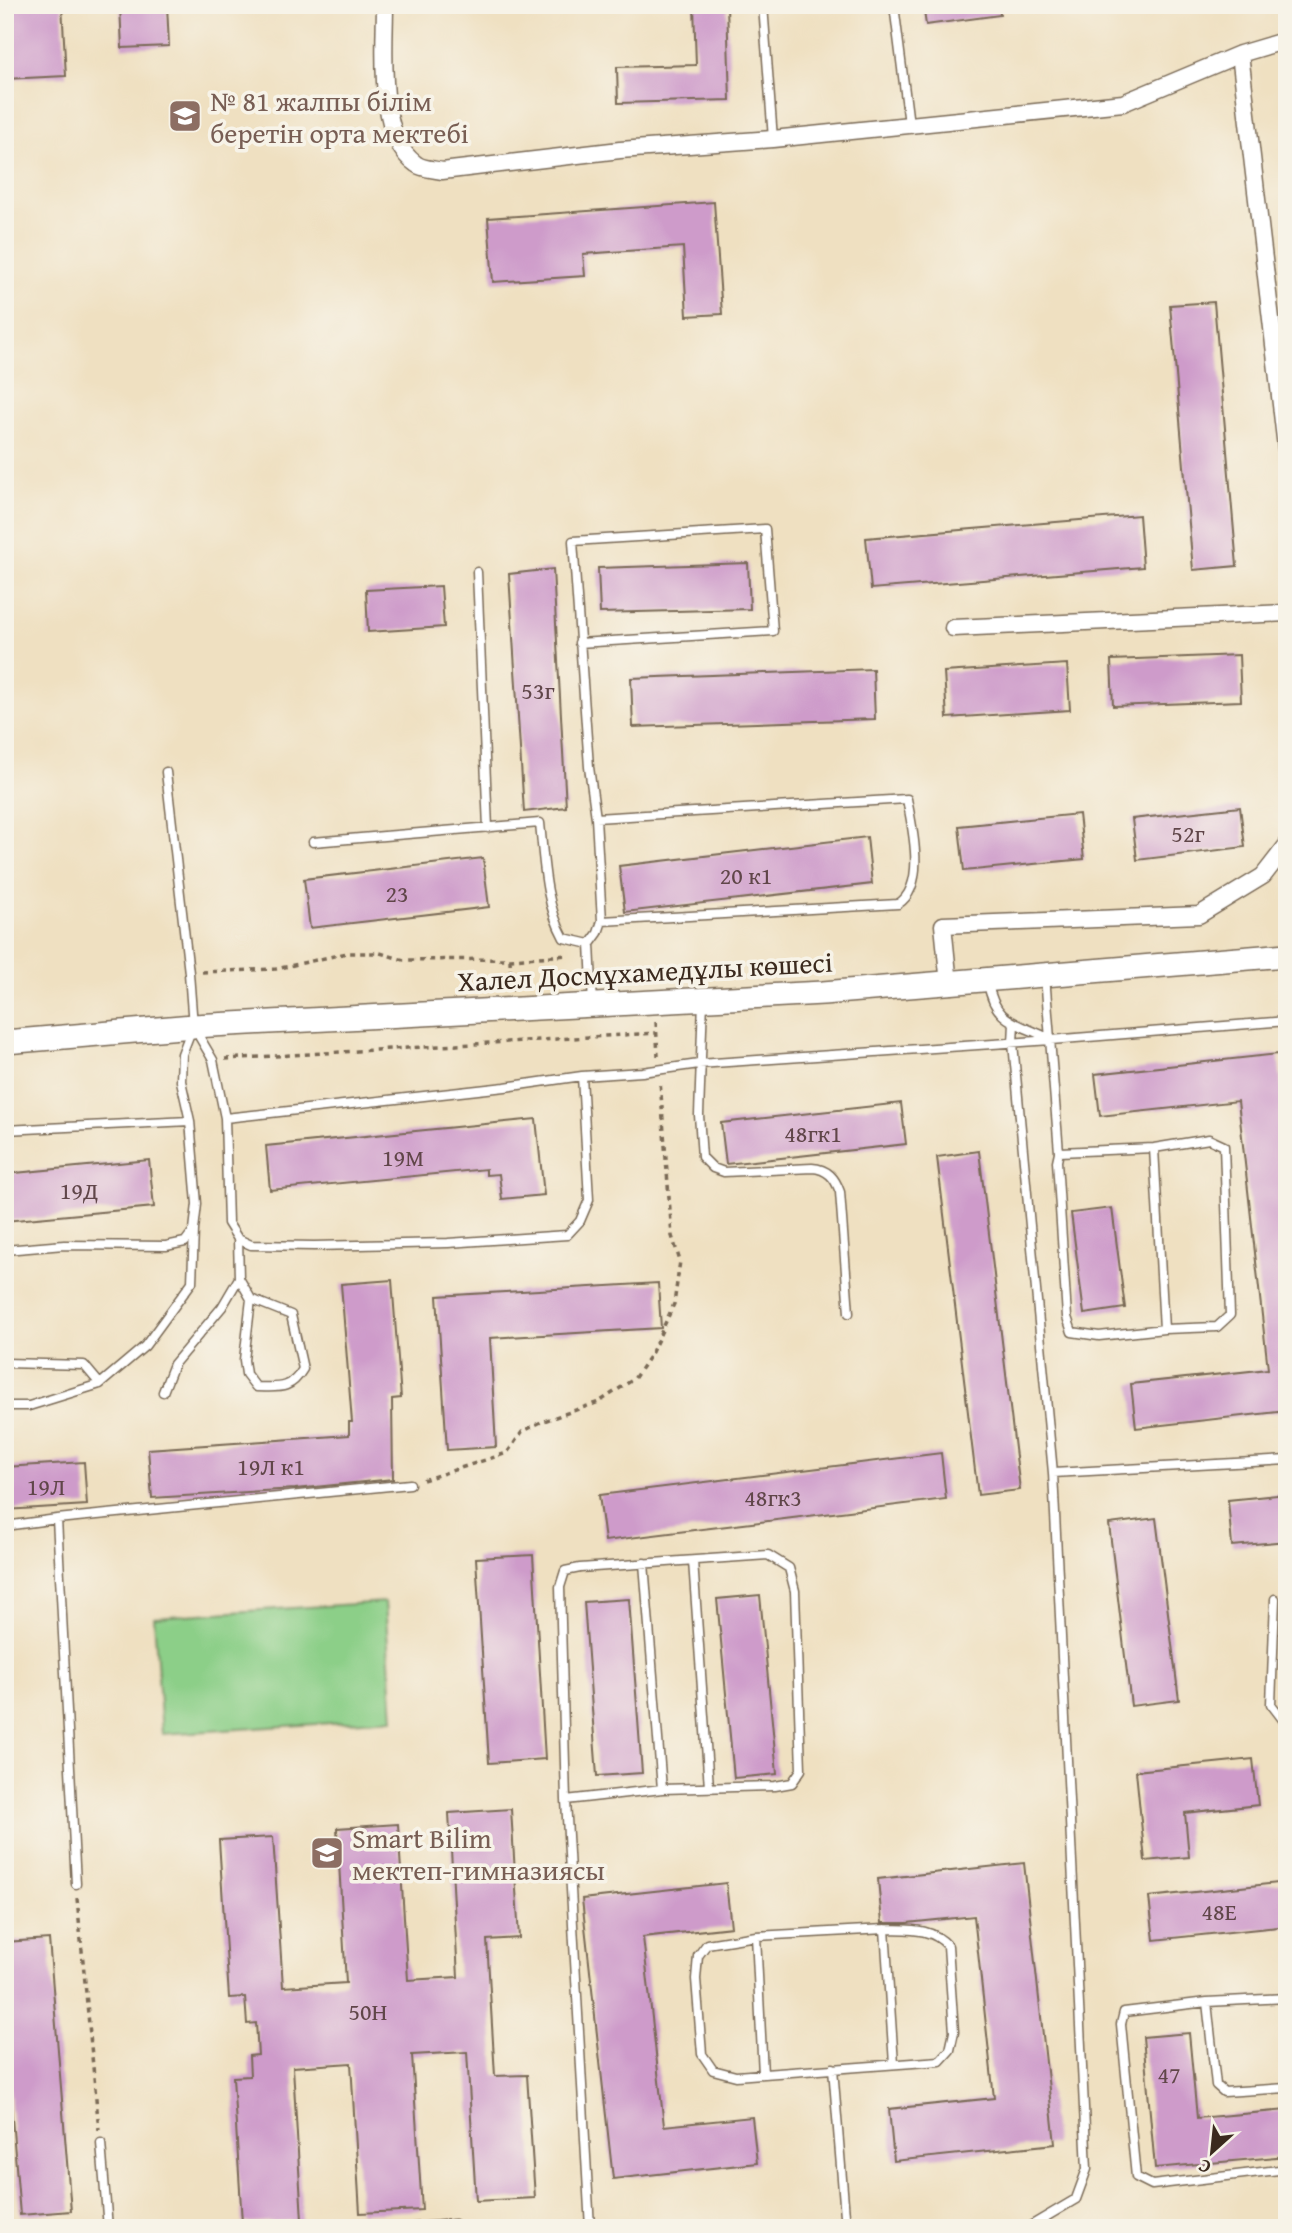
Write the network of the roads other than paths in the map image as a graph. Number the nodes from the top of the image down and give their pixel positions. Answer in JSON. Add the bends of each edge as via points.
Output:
{"nodes":[{"id":1,"x":385,"y":5,"type":"edge"},
{"id":2,"x":763,"y":5,"type":"edge"},
{"id":3,"x":894,"y":5,"type":"edge"},
{"id":4,"x":1287,"y":40,"type":"edge"},
{"id":5,"x":1240,"y":54,"type":"junction"},
{"id":6,"x":909,"y":124,"type":"junction"},
{"id":7,"x":773,"y":139,"type":"junction"},
{"id":8,"x":1287,"y":456,"type":"edge"},
{"id":9,"x":477,"y":572,"type":"dead end"},
{"id":10,"x":1287,"y":612,"type":"edge"},
{"id":11,"x":953,"y":628,"type":"dead end"},
{"id":12,"x":579,"y":643,"type":"junction"},
{"id":13,"x":166,"y":772,"type":"dead end"},
{"id":14,"x":596,"y":818,"type":"junction"},
{"id":15,"x":488,"y":828,"type":"junction"},
{"id":16,"x":313,"y":842,"type":"dead end"},
{"id":17,"x":1287,"y":845,"type":"edge"},
{"id":18,"x":602,"y":921,"type":"junction"},
{"id":19,"x":590,"y":949,"type":"junction"},
{"id":20,"x":1287,"y":955,"type":"edge"},
{"id":21,"x":1045,"y":976,"type":"junction"},
{"id":22,"x":988,"y":981,"type":"junction"},
{"id":23,"x":949,"y":984,"type":"junction"},
{"id":24,"x":703,"y":999,"type":"junction"},
{"id":25,"x":593,"y":1006,"type":"junction"},
{"id":26,"x":1287,"y":1021,"type":"edge"},
{"id":27,"x":1014,"y":1023,"type":"junction"},
{"id":28,"x":192,"y":1026,"type":"junction"},
{"id":29,"x":1051,"y":1040,"type":"junction"},
{"id":30,"x":5,"y":1042,"type":"edge"},
{"id":31,"x":1013,"y":1042,"type":"junction"},
{"id":32,"x":699,"y":1064,"type":"junction"},
{"id":33,"x":582,"y":1076,"type":"junction"},
{"id":34,"x":225,"y":1118,"type":"junction"},
{"id":35,"x":190,"y":1121,"type":"junction"},
{"id":36,"x":5,"y":1130,"type":"edge"},
{"id":37,"x":1154,"y":1148,"type":"junction"},
{"id":38,"x":1059,"y":1152,"type":"junction"},
{"id":39,"x":194,"y":1230,"type":"junction"},
{"id":40,"x":238,"y":1239,"type":"junction"},
{"id":41,"x":5,"y":1250,"type":"edge"},
{"id":42,"x":239,"y":1278,"type":"junction"},
{"id":43,"x":251,"y":1299,"type":"junction"},
{"id":44,"x":849,"y":1313,"type":"dead end"},
{"id":45,"x":1164,"y":1329,"type":"junction"},
{"id":46,"x":5,"y":1363,"type":"edge"},
{"id":47,"x":100,"y":1384,"type":"junction"},
{"id":48,"x":163,"y":1392,"type":"dead end"},
{"id":49,"x":5,"y":1406,"type":"edge"},
{"id":50,"x":1287,"y":1460,"type":"edge"},
{"id":51,"x":1053,"y":1473,"type":"junction"},
{"id":52,"x":410,"y":1484,"type":"road end"},
{"id":53,"x":57,"y":1520,"type":"junction"},
{"id":54,"x":5,"y":1526,"type":"edge"},
{"id":55,"x":692,"y":1561,"type":"junction"},
{"id":56,"x":644,"y":1563,"type":"junction"},
{"id":57,"x":1275,"y":1599,"type":"dead end"},
{"id":58,"x":1287,"y":1725,"type":"edge"},
{"id":59,"x":709,"y":1787,"type":"junction"},
{"id":60,"x":662,"y":1789,"type":"junction"},
{"id":61,"x":566,"y":1800,"type":"junction"},
{"id":62,"x":76,"y":1884,"type":"road end"},
{"id":63,"x":886,"y":1929,"type":"junction"},
{"id":64,"x":756,"y":1936,"type":"junction"},
{"id":65,"x":1287,"y":1998,"type":"edge"},
{"id":66,"x":1207,"y":2002,"type":"junction"},
{"id":67,"x":894,"y":2064,"type":"junction"},
{"id":68,"x":833,"y":2068,"type":"junction"},
{"id":69,"x":763,"y":2074,"type":"junction"},
{"id":70,"x":1287,"y":2088,"type":"edge"},
{"id":71,"x":101,"y":2143,"type":"road end"},
{"id":72,"x":1287,"y":2169,"type":"edge"},
{"id":73,"x":455,"y":2224,"type":"dead end"},
{"id":74,"x":108,"y":2228,"type":"edge"},
{"id":75,"x":406,"y":2228,"type":"edge"},
{"id":76,"x":590,"y":2228,"type":"edge"},
{"id":77,"x":846,"y":2228,"type":"edge"},
{"id":78,"x":1027,"y":2228,"type":"edge"}],
"edges":[{"from":1,"to":7,"type":"street","via":[[385,106],[400,146],[417,166],[442,171],[620,150]]},
{"from":2,"to":7,"type":"lane"},
{"from":3,"to":6,"type":"lane"},
{"from":4,"to":5,"type":"street"},
{"from":5,"to":6,"type":"street","via":[[1123,103]]},
{"from":5,"to":8,"type":"street"},
{"from":6,"to":7,"type":"street"},
{"from":9,"to":15,"type":"lane"},
{"from":10,"to":11,"type":"street"},
{"from":12,"to":12,"type":"lane","via":[[573,541],[765,529],[773,631]]},
{"from":12,"to":14,"type":"lane"},
{"from":13,"to":28,"type":"lane"},
{"from":14,"to":18,"type":"lane"},
{"from":14,"to":18,"type":"lane","via":[[907,799],[915,860],[914,882],[898,904]]},
{"from":15,"to":16,"type":"lane"},
{"from":15,"to":19,"type":"lane","via":[[540,823],[555,922],[564,938]]},
{"from":17,"to":23,"type":"street","via":[[1264,876],[1199,915],[943,925]]},
{"from":18,"to":19,"type":"lane"},
{"from":19,"to":25,"type":"lane"},
{"from":20,"to":21,"type":"street","name":"Халел Досмұхамедұлы көшесі"},
{"from":21,"to":22,"type":"street","name":"Халел Досмұхамедұлы көшесі"},
{"from":21,"to":29,"type":"lane"},
{"from":22,"to":23,"type":"street","name":"Халел Досмұхамедұлы көшесі"},
{"from":22,"to":27,"type":"lane","via":[[992,1002]]},
{"from":23,"to":24,"type":"street","name":"Халел Досмұхамедұлы көшесі"},
{"from":24,"to":25,"type":"street","name":"Халел Досмұхамедұлы көшесі"},
{"from":24,"to":32,"type":"lane"},
{"from":25,"to":28,"type":"street","name":"Халел Досмұхамедұлы көшесі"},
{"from":26,"to":29,"type":"lane"},
{"from":27,"to":29,"type":"lane"},
{"from":27,"to":31,"type":"lane"},
{"from":28,"to":30,"type":"street","name":"Халел Досмұхамедұлы көшесі"},
{"from":28,"to":34,"type":"lane","via":[[213,1060]]},
{"from":28,"to":35,"type":"lane","via":[[182,1054],[181,1081]]},
{"from":29,"to":31,"type":"lane"},
{"from":29,"to":38,"type":"lane"},
{"from":31,"to":32,"type":"lane"},
{"from":31,"to":51,"type":"lane"},
{"from":32,"to":33,"type":"lane"},
{"from":32,"to":44,"type":"lane","via":[[702,1157],[713,1168],[724,1172],[819,1168],[835,1178],[840,1192]]},
{"from":33,"to":34,"type":"lane"},
{"from":33,"to":40,"type":"lane","via":[[589,1200],[568,1235],[328,1245],[251,1245]]},
{"from":34,"to":40,"type":"lane","via":[[228,1223]]},
{"from":35,"to":36,"type":"lane"},
{"from":35,"to":39,"type":"lane","via":[[197,1204]]},
{"from":37,"to":38,"type":"lane"},
{"from":37,"to":45,"type":"lane"},
{"from":37,"to":45,"type":"lane","via":[[1209,1139],[1224,1146],[1230,1315],[1217,1327]]},
{"from":38,"to":45,"type":"lane","via":[[1067,1317],[1072,1332],[1099,1336]]},
{"from":39,"to":41,"type":"lane","via":[[185,1242],[166,1246],[64,1245]]},
{"from":39,"to":47,"type":"lane","via":[[192,1282],[145,1346]]},
{"from":40,"to":42,"type":"lane"},
{"from":42,"to":43,"type":"lane"},
{"from":42,"to":48,"type":"lane","via":[[222,1307],[174,1364]]},
{"from":43,"to":43,"type":"lane","via":[[291,1315],[303,1369],[286,1387],[256,1387],[246,1374]]},
{"from":46,"to":47,"type":"lane","via":[[83,1365]]},
{"from":47,"to":49,"type":"lane","via":[[29,1406]]},
{"from":50,"to":51,"type":"lane"},
{"from":51,"to":78,"type":"lane","via":[[1087,2169],[1076,2199]]},
{"from":52,"to":53,"type":"lane"},
{"from":53,"to":54,"type":"lane"},
{"from":53,"to":62,"type":"lane"},
{"from":55,"to":56,"type":"lane"},
{"from":55,"to":59,"type":"lane"},
{"from":55,"to":59,"type":"lane","via":[[768,1555],[789,1568],[795,1591],[801,1770],[792,1783]]},
{"from":56,"to":60,"type":"lane"},
{"from":56,"to":61,"type":"lane","via":[[565,1571],[561,1587]]},
{"from":57,"to":58,"type":"lane","via":[[1271,1704]]},
{"from":59,"to":60,"type":"lane"},
{"from":60,"to":61,"type":"lane"},
{"from":61,"to":76,"type":"lane"},
{"from":63,"to":64,"type":"lane"},
{"from":63,"to":67,"type":"lane"},
{"from":63,"to":67,"type":"lane","via":[[927,1931],[948,1946],[954,2032],[950,2050],[940,2061]]},
{"from":64,"to":69,"type":"lane"},
{"from":64,"to":69,"type":"lane","via":[[706,1944],[698,1956],[696,1979],[702,2054],[713,2070],[736,2076]]},
{"from":65,"to":66,"type":"lane"},
{"from":66,"to":70,"type":"lane","via":[[1216,2085],[1224,2092]]},
{"from":66,"to":72,"type":"lane","via":[[1124,2012],[1121,2024],[1136,2177],[1152,2185]]},
{"from":67,"to":68,"type":"lane"},
{"from":68,"to":69,"type":"lane"},
{"from":68,"to":77,"type":"lane"},
{"from":71,"to":74,"type":"lane"},
{"from":73,"to":75,"type":"lane"}]}
